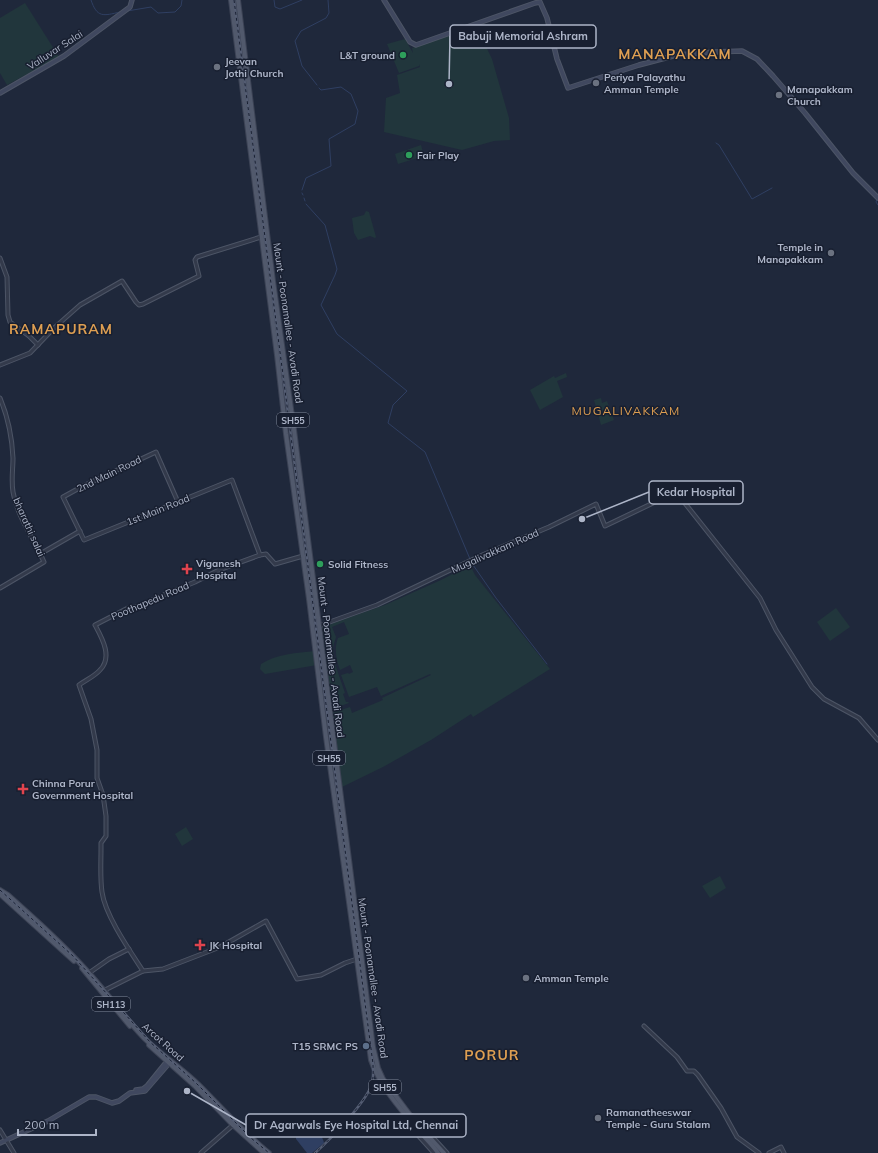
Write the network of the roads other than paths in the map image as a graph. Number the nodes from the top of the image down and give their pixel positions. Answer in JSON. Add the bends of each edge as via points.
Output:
{"nodes":[{"id":1,"x":132,"y":0,"type":"edge"},
{"id":2,"x":231,"y":0,"type":"edge"},
{"id":3,"x":238,"y":0,"type":"edge"},
{"id":4,"x":384,"y":0,"type":"edge"},
{"id":5,"x":540,"y":1,"type":"edge"},
{"id":6,"x":0,"y":93,"type":"edge"},
{"id":7,"x":877,"y":197,"type":"edge"},
{"id":8,"x":261,"y":237,"type":"junction"},
{"id":9,"x":0,"y":258,"type":"edge"},
{"id":10,"x":38,"y":345,"type":"junction"},
{"id":11,"x":0,"y":365,"type":"edge"},
{"id":12,"x":0,"y":398,"type":"edge"},
{"id":13,"x":178,"y":502,"type":"junction"},
{"id":14,"x":80,"y":531,"type":"junction"},
{"id":15,"x":40,"y":554,"type":"junction"},
{"id":16,"x":260,"y":555,"type":"junction"},
{"id":17,"x":303,"y":556,"type":"junction"},
{"id":18,"x":311,"y":566,"type":"junction"},
{"id":19,"x":304,"y":567,"type":"junction"},
{"id":20,"x":0,"y":588,"type":"edge"},
{"id":21,"x":319,"y":626,"type":"junction"},
{"id":22,"x":313,"y":628,"type":"junction"},
{"id":23,"x":329,"y":706,"type":"junction"},
{"id":24,"x":323,"y":707,"type":"junction"},
{"id":25,"x":878,"y":740,"type":"edge"},
{"id":26,"x":0,"y":890,"type":"edge"},
{"id":27,"x":0,"y":894,"type":"edge"},
{"id":28,"x":357,"y":937,"type":"junction"},
{"id":29,"x":129,"y":949,"type":"junction"},
{"id":30,"x":359,"y":961,"type":"junction"},
{"id":31,"x":143,"y":971,"type":"junction"},
{"id":32,"x":89,"y":972,"type":"junction"},
{"id":33,"x":105,"y":990,"type":"junction"},
{"id":34,"x":367,"y":1019,"type":"junction"},
{"id":35,"x":644,"y":1026,"type":"dead end"},
{"id":36,"x":169,"y":1061,"type":"junction"},
{"id":37,"x":404,"y":1112,"type":"junction"},
{"id":38,"x":411,"y":1118,"type":"junction"},
{"id":39,"x":233,"y":1125,"type":"junction"},
{"id":40,"x":0,"y":1130,"type":"edge"},
{"id":41,"x":6,"y":1141,"type":"junction"},
{"id":42,"x":0,"y":1143,"type":"edge"},
{"id":43,"x":14,"y":1153,"type":"edge"},
{"id":44,"x":201,"y":1153,"type":"edge"},
{"id":45,"x":264,"y":1153,"type":"edge"},
{"id":46,"x":269,"y":1153,"type":"edge"},
{"id":47,"x":434,"y":1153,"type":"edge"},
{"id":48,"x":438,"y":1153,"type":"edge"},
{"id":49,"x":444,"y":1153,"type":"edge"},
{"id":50,"x":447,"y":1153,"type":"edge"},
{"id":51,"x":759,"y":1153,"type":"edge"},
{"id":52,"x":769,"y":1153,"type":"edge"},
{"id":53,"x":784,"y":1153,"type":"edge"}],
"edges":[{"from":1,"to":6,"type":"main road","name":"Valluvar Salai","via":[[130,8],[64,56]]},
{"from":2,"to":8,"type":"main road","name":"Mount - Poonamallee - Avadi Road","number":"SH55"},
{"from":3,"to":18,"type":"main road","name":"Mount - Poonamallee - Avadi Road","number":"SH55"},
{"from":4,"to":5,"type":"main road","via":[[410,42],[416,45]]},
{"from":5,"to":7,"type":"main road","via":[[568,88],[677,55],[742,51],[757,59],[773,76],[853,173]]},
{"from":8,"to":10,"type":"street","via":[[197,257],[195,260],[199,276],[143,304],[139,305],[136,302],[122,281],[80,305]]},
{"from":8,"to":17,"type":"main road","name":"Mount - Poonamallee - Avadi Road","number":"SH55"},
{"from":9,"to":10,"type":"street","via":[[7,277],[10,322]]},
{"from":10,"to":11,"type":"street","via":[[30,353]]},
{"from":12,"to":15,"type":"street","name":"bharathi salai","via":[[8,417],[13,457],[13,493]]},
{"from":13,"to":14,"type":"street","name":"1st Main Road","via":[[84,540]]},
{"from":13,"to":14,"type":"street","name":"2nd Main Road","via":[[156,452],[63,497]]},
{"from":13,"to":16,"type":"street","name":"1st Main Road","via":[[232,480]]},
{"from":14,"to":15,"type":"street"},
{"from":15,"to":20,"type":"street","name":"bharathi salai","via":[[44,562]]},
{"from":16,"to":17,"type":"street","via":[[266,554],[275,564]]},
{"from":16,"to":29,"type":"street","name":"Poothapedu Road","via":[[219,570],[143,606],[128,608],[95,625],[103,640],[105,660],[101,670],[79,685],[91,719],[97,750],[97,778],[106,816],[106,836],[100,849],[102,893],[117,930]]},
{"from":17,"to":19,"type":"main road","name":"Mount - Poonamallee - Avadi Road","number":"SH55"},
{"from":18,"to":19,"type":"main road"},
{"from":18,"to":21,"type":"main road","name":"Mount - Poonamallee - Avadi Road","number":"SH55"},
{"from":19,"to":22,"type":"main road","name":"Mount - Poonamallee - Avadi Road","number":"SH55"},
{"from":21,"to":22,"type":"street","name":"Mugalivakkam Road"},
{"from":21,"to":23,"type":"main road","name":"Mount - Poonamallee - Avadi Road","number":"SH55"},
{"from":21,"to":25,"type":"street","name":"Mugalivakkam Road","via":[[377,605],[477,557],[549,528],[596,504],[605,526],[674,493],[680,497],[760,598],[776,630],[812,687],[824,699],[859,718]]},
{"from":22,"to":24,"type":"main road","name":"Mount - Poonamallee - Avadi Road","number":"SH55"},
{"from":23,"to":24,"type":"main road"},
{"from":23,"to":28,"type":"main road","name":"Mount - Poonamallee - Avadi Road","number":"SH55"},
{"from":24,"to":28,"type":"main road","name":"Mount - Poonamallee - Avadi Road","number":"SH55"},
{"from":26,"to":32,"type":"main road","name":"Arcot Road","number":"SH113","via":[[51,934]]},
{"from":27,"to":36,"type":"main road","name":"Arcot Road","number":"SH113","via":[[81,967],[125,1021],[145,1042]]},
{"from":28,"to":30,"type":"main road","name":"Mount - Poonamallee - Avadi Road","number":"SH55"},
{"from":29,"to":31,"type":"street","name":"Poothapedu Road"},
{"from":29,"to":32,"type":"street"},
{"from":30,"to":31,"type":"street","via":[[321,975],[297,978],[266,921],[220,947],[163,969]]},
{"from":30,"to":34,"type":"main road","name":"Mount - Poonamallee - Avadi Road","number":"SH55"},
{"from":31,"to":33,"type":"street"},
{"from":32,"to":33,"type":"main road","name":"Arcot Road","number":"SH113"},
{"from":33,"to":36,"type":"main road","name":"Arcot Road","number":"SH113","via":[[143,1037]]},
{"from":34,"to":37,"type":"main road","name":"Mount - Poonamallee - Avadi Road","number":"SH55","via":[[374,1070]]},
{"from":34,"to":38,"type":"main road","name":"Mount - Poonamallee - Avadi Road","number":"SH55","via":[[378,1068]]},
{"from":35,"to":51,"type":"street","via":[[677,1057],[687,1071],[698,1075],[738,1137]]},
{"from":36,"to":39,"type":"main road","name":"Arcot Road","number":"SH113"},
{"from":36,"to":41,"type":"main road","via":[[144,1091],[130,1093],[112,1103],[96,1096],[90,1097]]},
{"from":36,"to":46,"type":"main road","name":"Arcot Road","number":"SH113","via":[[198,1084]]},
{"from":37,"to":38,"type":"main road","number":"SH55"},
{"from":37,"to":47,"type":"street","via":[[407,1123]]},
{"from":38,"to":48,"type":"main road","number":"SH55"},
{"from":38,"to":49,"type":"main road","number":"SH55"},
{"from":38,"to":50,"type":"street","via":[[413,1116]]},
{"from":39,"to":44,"type":"street"},
{"from":39,"to":45,"type":"main road","name":"Arcot Road","number":"SH113"},
{"from":40,"to":41,"type":"street"},
{"from":41,"to":42,"type":"main road"},
{"from":41,"to":43,"type":"street"},
{"from":52,"to":53,"type":"street","via":[[781,1148]]}]}
